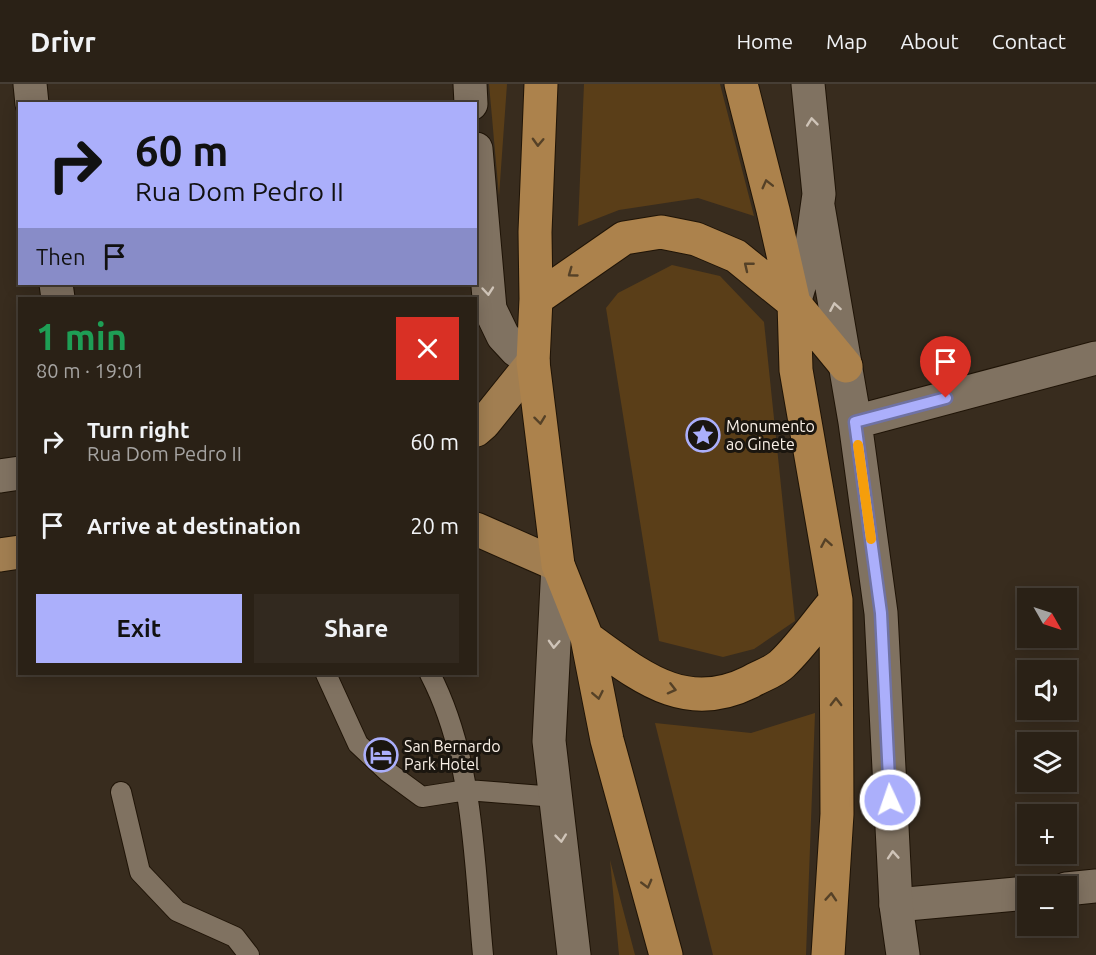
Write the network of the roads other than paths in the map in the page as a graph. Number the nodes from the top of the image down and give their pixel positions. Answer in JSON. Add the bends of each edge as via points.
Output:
{"nodes":[{"id":1,"x":30,"y":84,"type":"edge"},
{"id":2,"x":470,"y":84,"type":"edge"},
{"id":3,"x":541,"y":84,"type":"edge"},
{"id":4,"x":741,"y":84,"type":"edge"},
{"id":5,"x":808,"y":84,"type":"edge"},
{"id":6,"x":32,"y":102,"type":"edge"},
{"id":7,"x":471,"y":102,"type":"edge"},
{"id":8,"x":477,"y":160,"type":"edge"},
{"id":9,"x":818,"y":206,"type":"junction"},
{"id":10,"x":536,"y":299,"type":"junction"},
{"id":11,"x":794,"y":303,"type":"junction"},
{"id":12,"x":1096,"y":358,"type":"edge"},
{"id":13,"x":532,"y":362,"type":"junction"},
{"id":14,"x":846,"y":366,"type":"junction"},
{"id":15,"x":855,"y":422,"type":"junction"},
{"id":16,"x":477,"y":429,"type":"edge"},
{"id":17,"x":18,"y":473,"type":"edge"},
{"id":18,"x":0,"y":476,"type":"edge"},
{"id":19,"x":477,"y":529,"type":"edge"},
{"id":20,"x":18,"y":552,"type":"edge"},
{"id":21,"x":0,"y":555,"type":"edge"},
{"id":22,"x":558,"y":565,"type":"junction"},
{"id":23,"x":836,"y":600,"type":"junction"},
{"id":24,"x":587,"y":638,"type":"junction"},
{"id":25,"x":326,"y":675,"type":"edge"},
{"id":26,"x":430,"y":675,"type":"edge"},
{"id":27,"x":467,"y":790,"type":"junction"},
{"id":28,"x":121,"y":792,"type":"dead end"},
{"id":29,"x":556,"y":797,"type":"junction"},
{"id":30,"x":1096,"y":886,"type":"edge"},
{"id":31,"x":1077,"y":888,"type":"edge"},
{"id":32,"x":1017,"y":894,"type":"edge"},
{"id":33,"x":896,"y":905,"type":"junction"},
{"id":34,"x":249,"y":955,"type":"edge"},
{"id":35,"x":483,"y":955,"type":"edge"},
{"id":36,"x":574,"y":955,"type":"edge"},
{"id":37,"x":666,"y":955,"type":"edge"},
{"id":38,"x":828,"y":955,"type":"edge"},
{"id":39,"x":903,"y":955,"type":"edge"}],
"edges":[{"from":1,"to":6,"type":"street"},
{"from":2,"to":7,"type":"street"},
{"from":3,"to":10,"type":"highway","one_way":true},
{"from":11,"to":4,"type":"highway","one_way":true},
{"from":9,"to":5,"type":"street","one_way":true},
{"from":8,"to":13,"type":"street","one_way":true,"via":[[490,309],[504,336]]},
{"from":9,"to":11,"type":"street","via":[[812,244]]},
{"from":14,"to":9,"type":"street","one_way":true},
{"from":11,"to":10,"type":"highway","one_way":true,"via":[[736,256],[696,239],[661,232],[624,238]]},
{"from":10,"to":13,"type":"highway"},
{"from":11,"to":14,"type":"highway"},
{"from":23,"to":11,"type":"highway","one_way":true,"via":[[796,370]]},
{"from":12,"to":15,"type":"street"},
{"from":13,"to":16,"type":"main road"},
{"from":13,"to":22,"type":"highway","one_way":true},
{"from":14,"to":15,"type":"street"},
{"from":33,"to":15,"type":"street","one_way":true,"via":[[881,613]]},
{"from":17,"to":18,"type":"street"},
{"from":19,"to":22,"type":"main road"},
{"from":20,"to":21,"type":"main road"},
{"from":22,"to":24,"type":"highway"},
{"from":22,"to":29,"type":"street","one_way":true,"via":[[549,741]]},
{"from":24,"to":23,"type":"highway","one_way":true,"via":[[666,689],[700,695],[737,688],[780,666]]},
{"from":38,"to":23,"type":"highway","one_way":true,"via":[[837,814]]},
{"from":24,"to":37,"type":"highway","one_way":true,"via":[[607,740]]},
{"from":25,"to":27,"type":"lane","via":[[357,744],[388,772],[422,797]]},
{"from":26,"to":27,"type":"lane","via":[[457,741]]},
{"from":27,"to":29,"type":"lane"},
{"from":27,"to":35,"type":"lane"},
{"from":28,"to":34,"type":"lane","via":[[140,872],[177,910],[235,937]]},
{"from":29,"to":36,"type":"street","one_way":true},
{"from":30,"to":31,"type":"street"},
{"from":32,"to":33,"type":"street"},
{"from":33,"to":39,"type":"street"}]}
